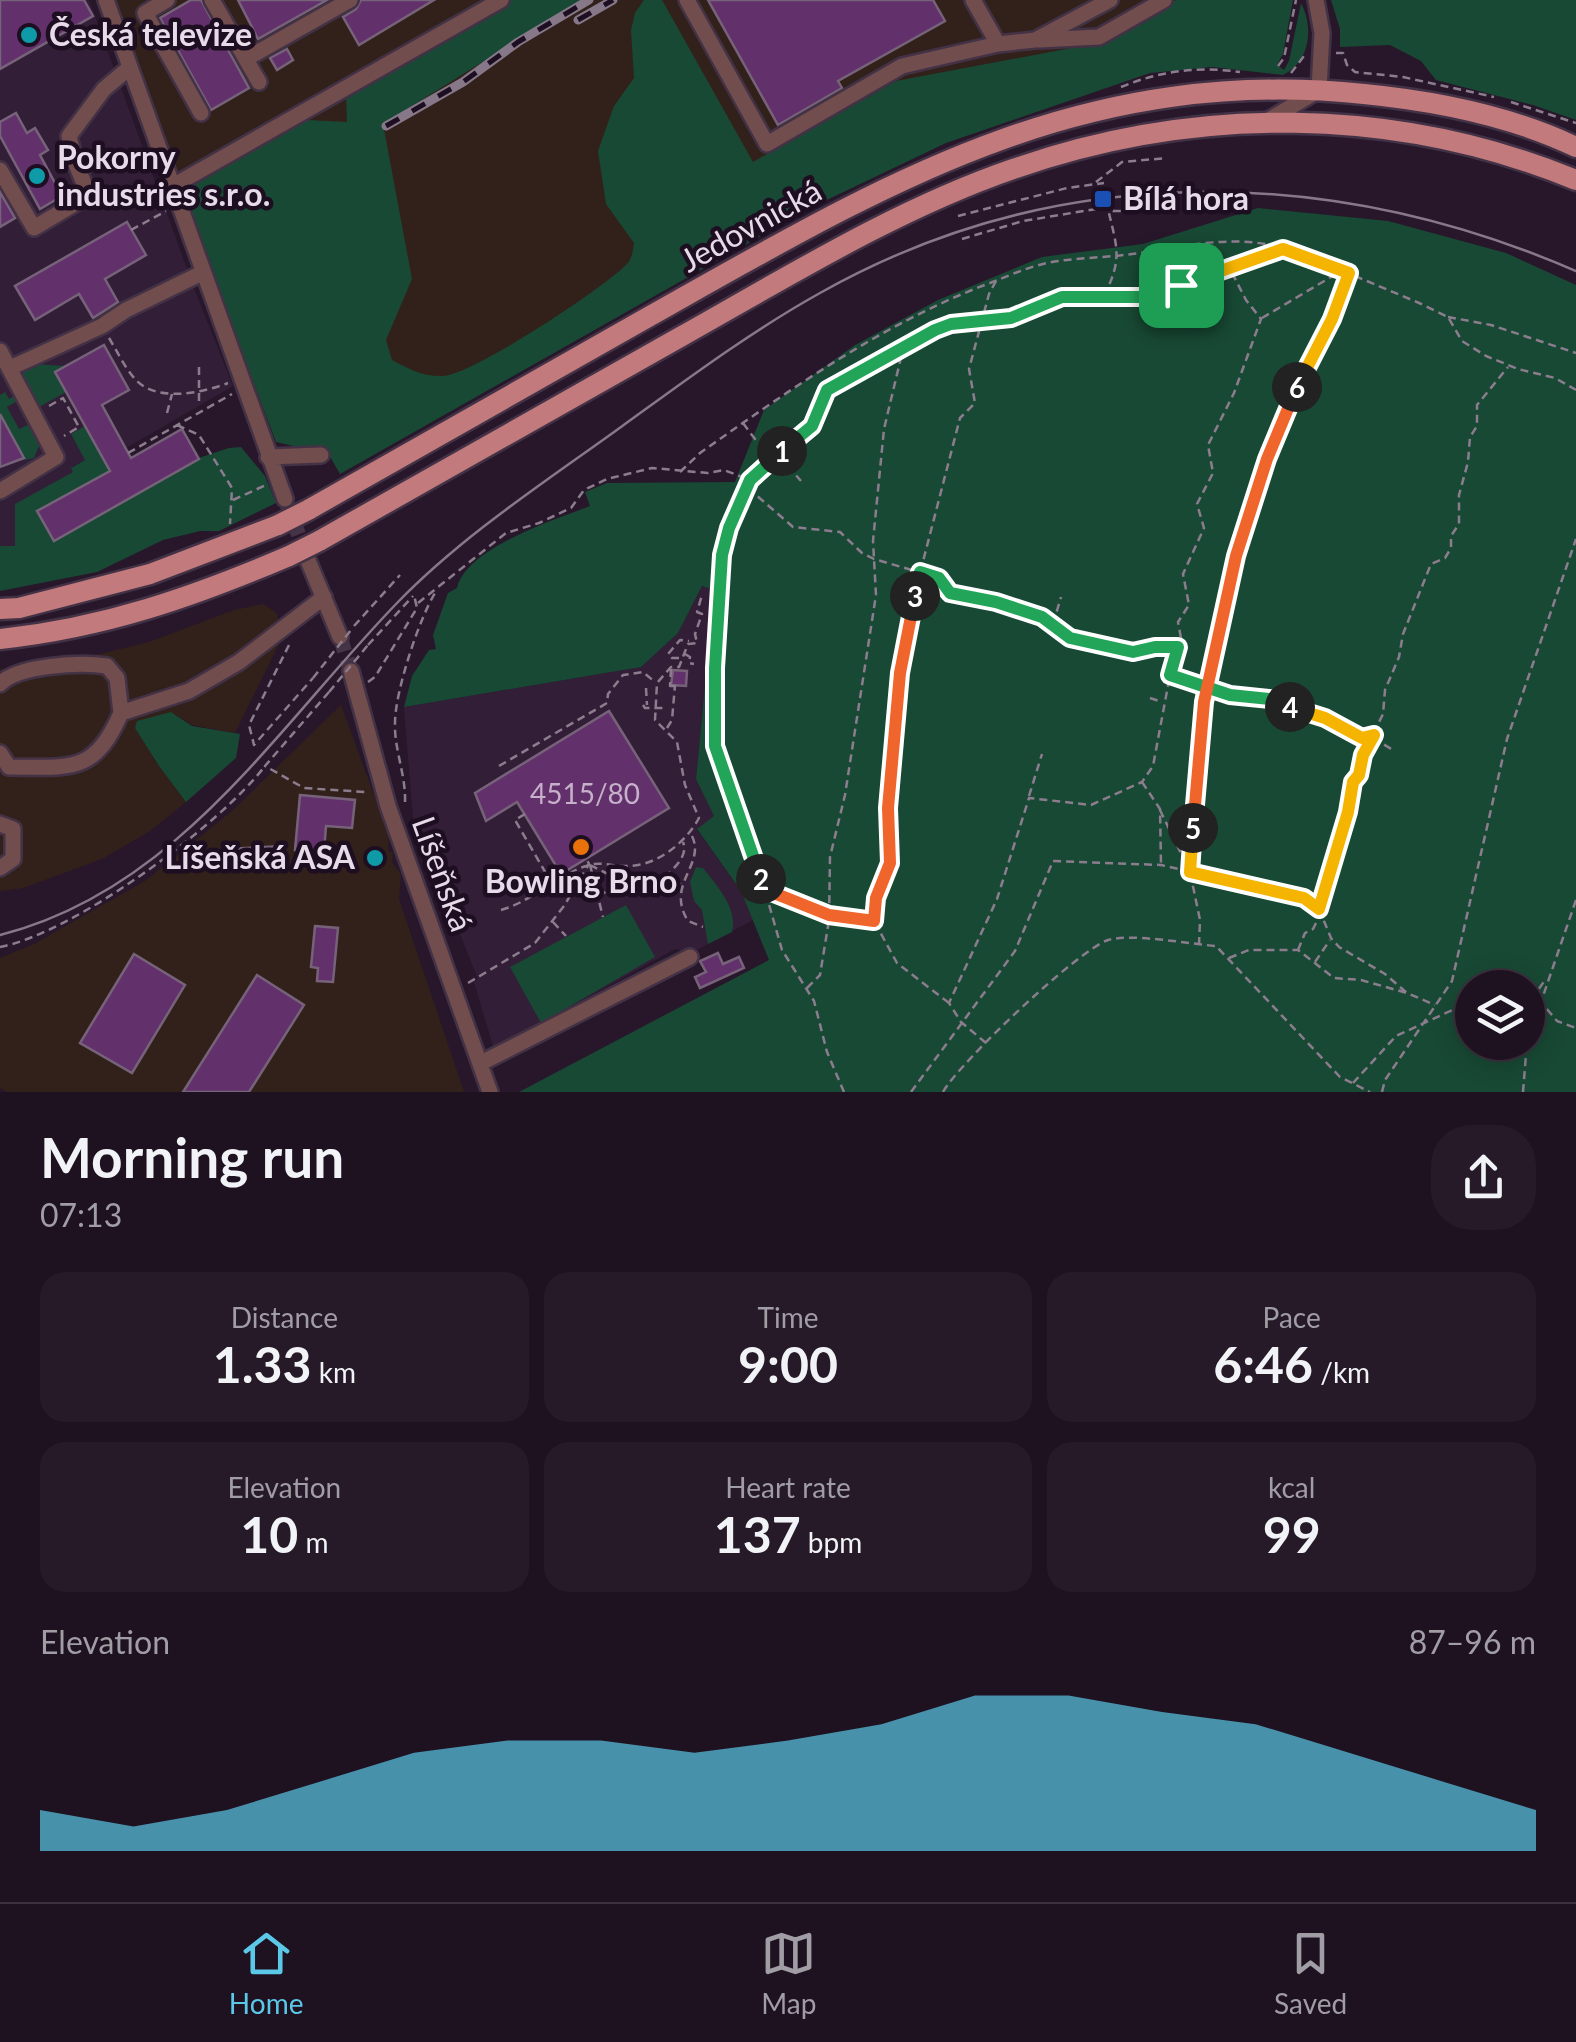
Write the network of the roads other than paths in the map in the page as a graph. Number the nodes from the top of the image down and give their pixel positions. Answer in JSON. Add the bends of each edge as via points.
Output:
{"nodes":[{"id":1,"x":106,"y":0,"type":"edge"},
{"id":2,"x":167,"y":0,"type":"edge"},
{"id":3,"x":212,"y":0,"type":"edge"},
{"id":4,"x":350,"y":0,"type":"edge"},
{"id":5,"x":501,"y":0,"type":"edge"},
{"id":6,"x":687,"y":0,"type":"edge"},
{"id":7,"x":973,"y":0,"type":"edge"},
{"id":8,"x":1110,"y":0,"type":"edge"},
{"id":9,"x":1164,"y":0,"type":"edge"},
{"id":10,"x":1316,"y":0,"type":"edge"},
{"id":11,"x":1035,"y":40,"type":"junction"},
{"id":12,"x":998,"y":44,"type":"junction"},
{"id":13,"x":246,"y":59,"type":"junction"},
{"id":14,"x":130,"y":68,"type":"junction"},
{"id":15,"x":259,"y":82,"type":"dead end"},
{"id":16,"x":1319,"y":90,"type":"junction"},
{"id":17,"x":200,"y":114,"type":"dead end"},
{"id":18,"x":1267,"y":121,"type":"junction"},
{"id":19,"x":1576,"y":147,"type":"edge"},
{"id":20,"x":0,"y":170,"type":"edge"},
{"id":21,"x":168,"y":180,"type":"junction"},
{"id":22,"x":1576,"y":180,"type":"edge"},
{"id":23,"x":202,"y":272,"type":"junction"},
{"id":24,"x":0,"y":351,"type":"edge"},
{"id":25,"x":10,"y":368,"type":"junction"},
{"id":26,"x":321,"y":456,"type":"dead end"},
{"id":27,"x":268,"y":457,"type":"junction"},
{"id":28,"x":0,"y":491,"type":"edge"},
{"id":29,"x":285,"y":499,"type":"tunnel mouth"},
{"id":30,"x":305,"y":552,"type":"junction"},
{"id":31,"x":324,"y":598,"type":"junction"},
{"id":32,"x":0,"y":609,"type":"edge"},
{"id":33,"x":345,"y":634,"type":"tunnel mouth"},
{"id":34,"x":0,"y":640,"type":"edge"},
{"id":35,"x":354,"y":678,"type":"tunnel mouth"},
{"id":36,"x":0,"y":684,"type":"edge"},
{"id":37,"x":121,"y":713,"type":"junction"},
{"id":38,"x":0,"y":754,"type":"edge"},
{"id":39,"x":0,"y":824,"type":"edge"},
{"id":40,"x":0,"y":868,"type":"edge"},
{"id":41,"x":690,"y":957,"type":"dead end"},
{"id":42,"x":480,"y":1063,"type":"junction"},
{"id":43,"x":490,"y":1092,"type":"edge"}],
"edges":[{"from":1,"to":14,"type":"street"},
{"from":2,"to":17,"type":"street","via":[[145,13]]},
{"from":3,"to":13,"type":"street"},
{"from":4,"to":13,"type":"street"},
{"from":5,"to":21,"type":"street"},
{"from":6,"to":12,"type":"street","via":[[767,144],[902,66]]},
{"from":7,"to":12,"type":"street"},
{"from":8,"to":11,"type":"street"},
{"from":9,"to":11,"type":"street","via":[[1099,37]]},
{"from":10,"to":16,"type":"street"},
{"from":11,"to":12,"type":"street"},
{"from":13,"to":15,"type":"street"},
{"from":14,"to":20,"type":"street","via":[[104,89],[69,136],[86,188],[82,200],[34,228]]},
{"from":14,"to":21,"type":"street"},
{"from":16,"to":18,"type":"street"},
{"from":16,"to":19,"type":"main road","name":"Jedovnická","via":[[1448,106]]},
{"from":16,"to":32,"type":"main road","name":"Jedovnická","bridge":true,"via":[[1156,99],[1039,126],[942,161],[832,214],[278,525],[137,578]]},
{"from":18,"to":22,"type":"main road","name":"Jedovnická","via":[[1413,133]]},
{"from":18,"to":30,"type":"main road","name":"Jedovnická","via":[[1090,144],[919,208]]},
{"from":21,"to":23,"type":"street"},
{"from":23,"to":25,"type":"street"},
{"from":23,"to":27,"type":"street"},
{"from":24,"to":25,"type":"street"},
{"from":25,"to":28,"type":"street","via":[[56,457]]},
{"from":26,"to":27,"type":"street"},
{"from":27,"to":29,"type":"street"},
{"from":30,"to":31,"type":"street"},
{"from":30,"to":34,"type":"main road","name":"Jedovnická","via":[[123,618]]},
{"from":31,"to":33,"type":"street"},
{"from":31,"to":37,"type":"street","via":[[239,662],[189,690]]},
{"from":35,"to":42,"type":"street","name":"Líšeňská","via":[[392,815]]},
{"from":36,"to":37,"type":"street","via":[[16,673],[107,666],[117,678]]},
{"from":37,"to":38,"type":"street","via":[[94,758],[9,767]]},
{"from":39,"to":40,"type":"street","via":[[13,829],[15,846],[13,859]]},
{"from":41,"to":42,"type":"street"},
{"from":42,"to":43,"type":"street","name":"Líšeňská"}]}
